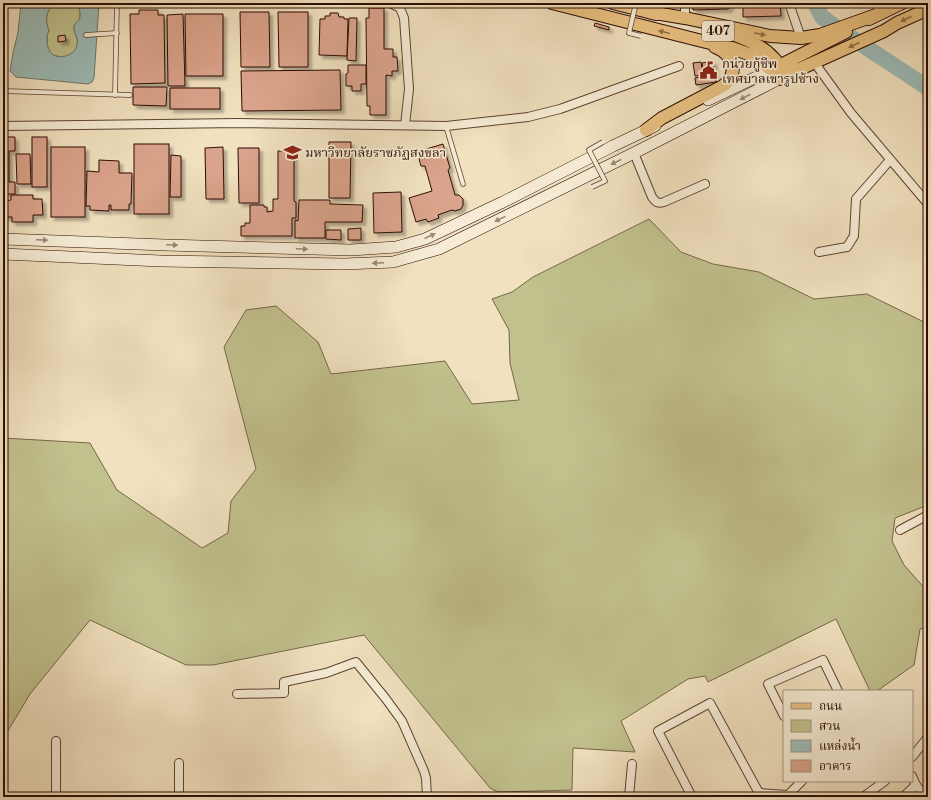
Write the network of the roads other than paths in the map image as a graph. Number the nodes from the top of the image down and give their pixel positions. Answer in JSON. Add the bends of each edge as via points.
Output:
{"nodes":[{"id":1,"x":118,"y":3,"type":"edge"},
{"id":2,"x":390,"y":3,"type":"edge"},
{"id":3,"x":552,"y":3,"type":"edge"},
{"id":4,"x":613,"y":3,"type":"edge"},
{"id":5,"x":636,"y":3,"type":"edge"},
{"id":6,"x":685,"y":3,"type":"edge"},
{"id":7,"x":789,"y":3,"type":"edge"},
{"id":8,"x":902,"y":3,"type":"edge"},
{"id":9,"x":928,"y":9,"type":"edge"},
{"id":10,"x":878,"y":10,"type":"edge"},
{"id":11,"x":649,"y":12,"type":"junction"},
{"id":12,"x":685,"y":18,"type":"junction"},
{"id":13,"x":117,"y":33,"type":"junction"},
{"id":14,"x":86,"y":35,"type":"dead end"},
{"id":15,"x":641,"y":36,"type":"dead end"},
{"id":16,"x":801,"y":38,"type":"junction"},
{"id":17,"x":822,"y":39,"type":"junction"},
{"id":18,"x":702,"y":41,"type":"junction"},
{"id":19,"x":819,"y":60,"type":"junction"},
{"id":20,"x":679,"y":66,"type":"dead end"},
{"id":21,"x":778,"y":72,"type":"junction"},
{"id":22,"x":3,"y":91,"type":"edge"},
{"id":23,"x":115,"y":95,"type":"junction"},
{"id":24,"x":130,"y":95,"type":"dead end"},
{"id":25,"x":406,"y":125,"type":"junction"},
{"id":26,"x":3,"y":126,"type":"edge"},
{"id":27,"x":446,"y":126,"type":"junction"},
{"id":28,"x":646,"y":130,"type":"junction"},
{"id":29,"x":603,"y":142,"type":"dead end"},
{"id":30,"x":634,"y":153,"type":"junction"},
{"id":31,"x":890,"y":160,"type":"junction"},
{"id":32,"x":463,"y":184,"type":"dead end"},
{"id":33,"x":705,"y":184,"type":"dead end"},
{"id":34,"x":592,"y":187,"type":"dead end"},
{"id":35,"x":927,"y":201,"type":"edge"},
{"id":36,"x":3,"y":239,"type":"edge"},
{"id":37,"x":819,"y":252,"type":"dead end"},
{"id":38,"x":3,"y":254,"type":"edge"},
{"id":39,"x":928,"y":515,"type":"edge"},
{"id":40,"x":900,"y":530,"type":"dead end"},
{"id":41,"x":838,"y":690,"type":"edge"},
{"id":42,"x":237,"y":694,"type":"dead end"},
{"id":43,"x":783,"y":714,"type":"edge"},
{"id":44,"x":928,"y":737,"type":"edge"},
{"id":45,"x":56,"y":741,"type":"dead end"},
{"id":46,"x":913,"y":756,"type":"edge"},
{"id":47,"x":179,"y":764,"type":"dead end"},
{"id":48,"x":632,"y":764,"type":"dead end"},
{"id":49,"x":913,"y":778,"type":"edge"},
{"id":50,"x":801,"y":782,"type":"edge"},
{"id":51,"x":884,"y":782,"type":"edge"},
{"id":52,"x":921,"y":791,"type":"edge"},
{"id":53,"x":759,"y":795,"type":"edge"},
{"id":54,"x":787,"y":796,"type":"edge"},
{"id":55,"x":56,"y":797,"type":"edge"},
{"id":56,"x":179,"y":797,"type":"edge"},
{"id":57,"x":427,"y":797,"type":"edge"},
{"id":58,"x":629,"y":797,"type":"edge"},
{"id":59,"x":692,"y":797,"type":"edge"},
{"id":60,"x":863,"y":797,"type":"edge"},
{"id":61,"x":903,"y":797,"type":"edge"}],
"edges":[{"from":1,"to":13,"type":"lane"},
{"from":2,"to":25,"type":"street","via":[[400,8],[404,18],[409,89]]},
{"from":18,"to":3,"type":"main road","number":"407","one_way":true},
{"from":4,"to":11,"type":"main road","number":"407"},
{"from":5,"to":15,"type":"lane","bridge":true,"via":[[629,33]]},
{"from":6,"to":12,"type":"street"},
{"from":7,"to":16,"type":"street"},
{"from":8,"to":10,"type":"main road"},
{"from":9,"to":19,"type":"main road","one_way":true},
{"from":10,"to":17,"type":"main road"},
{"from":11,"to":12,"type":"main road"},
{"from":11,"to":21,"type":"main road","number":"407","via":[[738,36],[756,44],[767,51]]},
{"from":12,"to":16,"type":"main road","one_way":true,"via":[[770,36]]},
{"from":13,"to":14,"type":"lane"},
{"from":13,"to":23,"type":"lane"},
{"from":16,"to":17,"type":"main road"},
{"from":17,"to":21,"type":"main road"},
{"from":18,"to":21,"type":"main road","number":"407","via":[[754,56]]},
{"from":18,"to":28,"type":"main road","via":[[725,51],[731,59],[733,70],[729,81],[662,118]]},
{"from":19,"to":21,"type":"main road","via":[[799,69]]},
{"from":19,"to":31,"type":"street","via":[[851,113]]},
{"from":20,"to":27,"type":"street","via":[[560,109],[528,117]]},
{"from":21,"to":28,"type":"main road"},
{"from":21,"to":30,"type":"main road","one_way":true},
{"from":22,"to":23,"type":"lane"},
{"from":23,"to":24,"type":"lane"},
{"from":25,"to":26,"type":"street","via":[[238,123]]},
{"from":25,"to":27,"type":"street"},
{"from":27,"to":32,"type":"lane"},
{"from":36,"to":28,"type":"main road","one_way":true,"via":[[351,250],[396,247],[425,239],[475,216]]},
{"from":29,"to":34,"type":"lane","bridge":true,"via":[[589,150],[605,181]]},
{"from":30,"to":33,"type":"street","via":[[652,197],[659,204]]},
{"from":30,"to":38,"type":"main road","one_way":true,"via":[[439,249],[393,262],[344,264],[161,261]]},
{"from":31,"to":35,"type":"street"},
{"from":31,"to":37,"type":"street","via":[[856,199],[854,236],[847,247]]},
{"from":39,"to":40,"type":"street"},
{"from":41,"to":43,"type":"street","via":[[823,660],[768,684]]},
{"from":42,"to":57,"type":"street","via":[[284,693],[284,682],[326,673],[356,662],[402,721],[424,771]]},
{"from":44,"to":46,"type":"street"},
{"from":45,"to":55,"type":"street"},
{"from":47,"to":56,"type":"street"},
{"from":48,"to":58,"type":"street"},
{"from":49,"to":52,"type":"street"},
{"from":50,"to":54,"type":"street"},
{"from":51,"to":60,"type":"street"},
{"from":52,"to":61,"type":"street"},
{"from":53,"to":54,"type":"street"},
{"from":53,"to":59,"type":"street","via":[[710,703],[658,731]]}]}
